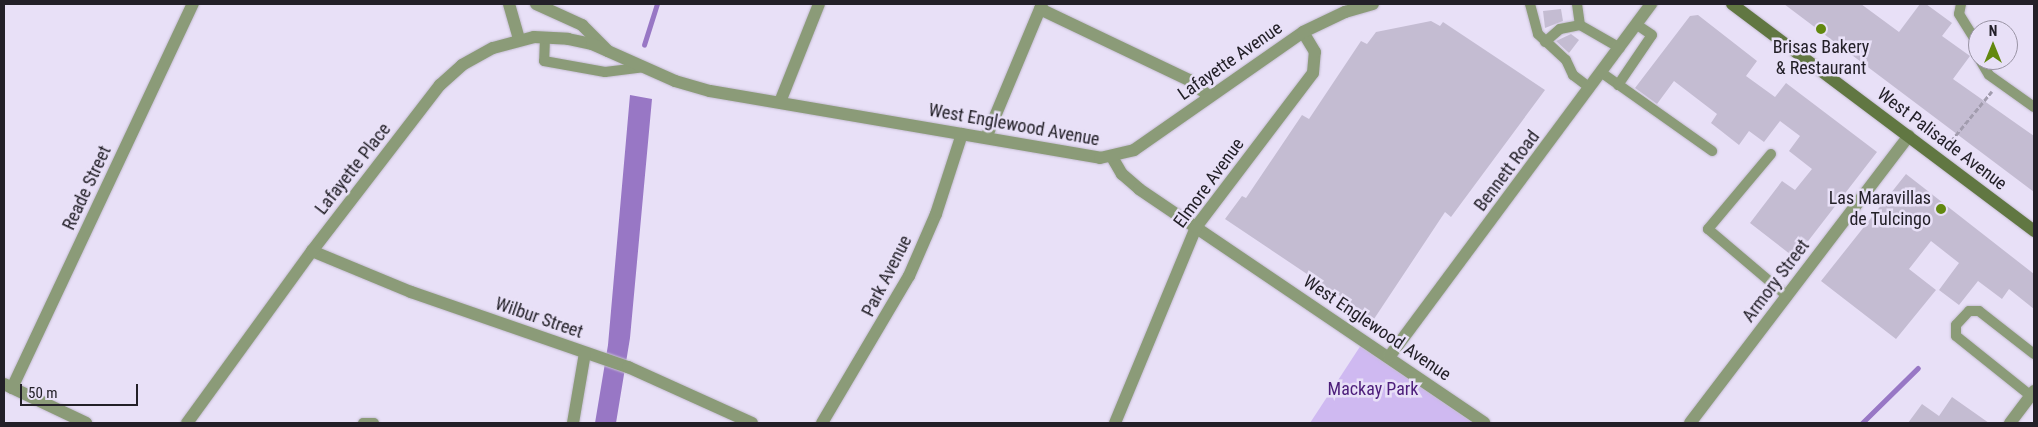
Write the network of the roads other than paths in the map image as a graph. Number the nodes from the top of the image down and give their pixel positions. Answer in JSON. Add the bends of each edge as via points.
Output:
{"nodes":[{"id":1,"x":193,"y":4,"type":"edge"},
{"id":2,"x":509,"y":4,"type":"edge"},
{"id":3,"x":536,"y":4,"type":"edge"},
{"id":4,"x":818,"y":4,"type":"edge"},
{"id":5,"x":1373,"y":4,"type":"edge"},
{"id":6,"x":1530,"y":4,"type":"edge"},
{"id":7,"x":1577,"y":4,"type":"edge"},
{"id":8,"x":1651,"y":4,"type":"edge"},
{"id":9,"x":1732,"y":4,"type":"edge"},
{"id":10,"x":1961,"y":4,"type":"edge"},
{"id":11,"x":1041,"y":6,"type":"edge"},
{"id":12,"x":1580,"y":25,"type":"junction"},
{"id":13,"x":1637,"y":25,"type":"junction"},
{"id":14,"x":1968,"y":29,"type":"edge"},
{"id":15,"x":1303,"y":32,"type":"junction"},
{"id":16,"x":545,"y":37,"type":"junction"},
{"id":17,"x":519,"y":40,"type":"junction"},
{"id":18,"x":1545,"y":42,"type":"junction"},
{"id":19,"x":1620,"y":48,"type":"junction"},
{"id":20,"x":608,"y":51,"type":"junction"},
{"id":21,"x":643,"y":67,"type":"junction"},
{"id":22,"x":1985,"y":70,"type":"edge"},
{"id":23,"x":1602,"y":73,"type":"junction"},
{"id":24,"x":1618,"y":85,"type":"junction"},
{"id":25,"x":1590,"y":88,"type":"junction"},
{"id":26,"x":1209,"y":96,"type":"junction"},
{"id":27,"x":780,"y":102,"type":"junction"},
{"id":28,"x":2034,"y":107,"type":"edge"},
{"id":29,"x":962,"y":134,"type":"junction"},
{"id":30,"x":1908,"y":136,"type":"junction"},
{"id":31,"x":986,"y":138,"type":"junction"},
{"id":32,"x":1712,"y":151,"type":"dead end"},
{"id":33,"x":1771,"y":154,"type":"dead end"},
{"id":34,"x":1112,"y":157,"type":"junction"},
{"id":35,"x":1196,"y":227,"type":"junction"},
{"id":36,"x":2034,"y":231,"type":"edge"},
{"id":37,"x":312,"y":251,"type":"junction"},
{"id":38,"x":1787,"y":296,"type":"junction"},
{"id":39,"x":587,"y":354,"type":"junction"},
{"id":40,"x":2034,"y":354,"type":"edge"},
{"id":41,"x":1389,"y":357,"type":"junction"},
{"id":42,"x":8,"y":386,"type":"edge"},
{"id":43,"x":2033,"y":393,"type":"edge"},
{"id":44,"x":86,"y":423,"type":"edge"},
{"id":45,"x":187,"y":423,"type":"edge"},
{"id":46,"x":363,"y":423,"type":"edge"},
{"id":47,"x":374,"y":423,"type":"edge"},
{"id":48,"x":573,"y":423,"type":"edge"},
{"id":49,"x":752,"y":423,"type":"edge"},
{"id":50,"x":822,"y":423,"type":"edge"},
{"id":51,"x":1115,"y":423,"type":"edge"},
{"id":52,"x":1484,"y":423,"type":"edge"},
{"id":53,"x":1690,"y":423,"type":"edge"},
{"id":54,"x":2010,"y":423,"type":"edge"}],
"edges":[{"from":1,"to":42,"type":"street","name":"Reade Street"},
{"from":2,"to":17,"type":"street"},
{"from":3,"to":20,"type":"street","name":"West Englewood Avenue","via":[[582,25]]},
{"from":4,"to":27,"type":"street"},
{"from":5,"to":15,"type":"street","name":"Lafayette Avenue","via":[[1345,12]]},
{"from":6,"to":18,"type":"lane","via":[[1538,34]]},
{"from":7,"to":12,"type":"lane"},
{"from":8,"to":13,"type":"street","name":"Bennett Road"},
{"from":9,"to":30,"type":"main road","name":"West Palisade Avenue"},
{"from":10,"to":14,"type":"lane","via":[[1959,14]]},
{"from":11,"to":26,"type":"street","via":[[1189,80]]},
{"from":11,"to":31,"type":"street"},
{"from":12,"to":18,"type":"lane","via":[[1560,29]]},
{"from":12,"to":19,"type":"lane"},
{"from":13,"to":19,"type":"street","name":"Bennett Road"},
{"from":13,"to":24,"type":"lane","via":[[1652,35]]},
{"from":15,"to":26,"type":"street","name":"Lafayette Avenue"},
{"from":15,"to":35,"type":"street","name":"Elmore Avenue","via":[[1315,52],[1313,73]]},
{"from":16,"to":17,"type":"street","name":"Lafayette Place"},
{"from":16,"to":20,"type":"street","name":"Lafayette Place","via":[[584,42]]},
{"from":16,"to":21,"type":"lane","via":[[544,61],[605,72]]},
{"from":17,"to":37,"type":"street","name":"Lafayette Place","via":[[488,50],[448,77]]},
{"from":18,"to":25,"type":"lane","via":[[1566,60],[1573,75]]},
{"from":19,"to":23,"type":"street","name":"Bennett Road"},
{"from":20,"to":21,"type":"street","name":"West Englewood Avenue"},
{"from":21,"to":27,"type":"street","name":"West Englewood Avenue","via":[[698,88]]},
{"from":22,"to":28,"type":"lane"},
{"from":23,"to":24,"type":"lane"},
{"from":23,"to":25,"type":"street","name":"Bennett Road"},
{"from":24,"to":32,"type":"lane"},
{"from":25,"to":41,"type":"street","name":"Bennett Road"},
{"from":26,"to":34,"type":"street","name":"Lafayette Avenue","via":[[1139,147]]},
{"from":27,"to":29,"type":"street","name":"West Englewood Avenue"},
{"from":29,"to":31,"type":"street","name":"West Englewood Avenue"},
{"from":29,"to":50,"type":"street","name":"Park Avenue","via":[[936,214],[909,276]]},
{"from":30,"to":36,"type":"main road","name":"West Palisade Avenue"},
{"from":30,"to":38,"type":"street","name":"Armory Street"},
{"from":31,"to":34,"type":"street","name":"West Englewood Avenue","via":[[1086,157]]},
{"from":33,"to":38,"type":"lane","via":[[1708,229]]},
{"from":34,"to":35,"type":"street","name":"West Englewood Avenue","via":[[1130,182]]},
{"from":35,"to":41,"type":"street","name":"West Englewood Avenue"},
{"from":35,"to":51,"type":"street","name":"Elmore Avenue"},
{"from":37,"to":39,"type":"street","name":"Wilbur Street","via":[[411,292]]},
{"from":37,"to":45,"type":"street","name":"Lafayette Place"},
{"from":38,"to":53,"type":"street","name":"Armory Street"},
{"from":39,"to":48,"type":"street"},
{"from":39,"to":49,"type":"street","name":"Wilbur Street","via":[[628,367]]},
{"from":40,"to":43,"type":"lane","via":[[1980,311],[1970,312],[1956,325],[1956,336]]},
{"from":41,"to":52,"type":"street","name":"West Englewood Avenue"},
{"from":42,"to":44,"type":"street"},
{"from":43,"to":54,"type":"street"},
{"from":46,"to":47,"type":"lane"}]}
